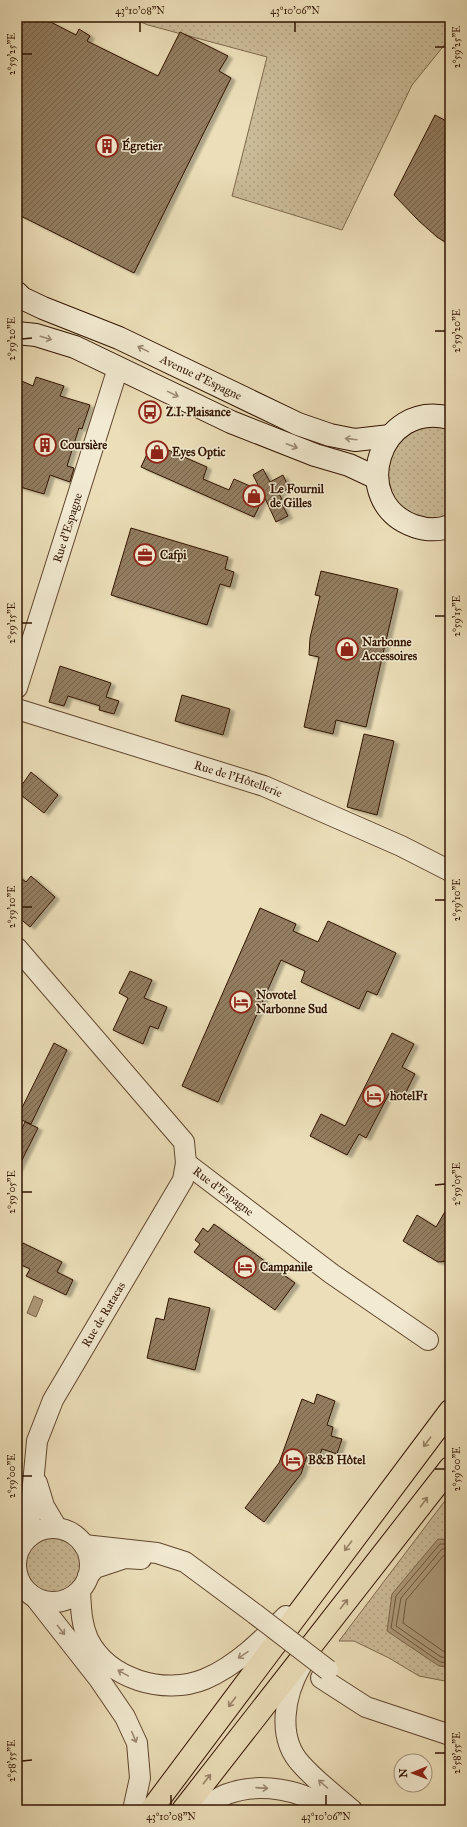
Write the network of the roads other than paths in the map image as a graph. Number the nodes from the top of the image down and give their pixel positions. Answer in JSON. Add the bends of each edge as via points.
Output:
{"nodes":[{"id":1,"x":17,"y":293,"type":"edge"},
{"id":2,"x":17,"y":333,"type":"edge"},
{"id":3,"x":118,"y":368,"type":"junction"},
{"id":4,"x":448,"y":415,"type":"edge"},
{"id":5,"x":390,"y":436,"type":"junction"},
{"id":6,"x":377,"y":478,"type":"junction"},
{"id":7,"x":448,"y":528,"type":"edge"},
{"id":8,"x":17,"y":688,"type":"edge"},
{"id":9,"x":17,"y":709,"type":"edge"},
{"id":10,"x":450,"y":871,"type":"edge"},
{"id":11,"x":17,"y":948,"type":"edge"},
{"id":12,"x":186,"y":1163,"type":"junction"},
{"id":13,"x":428,"y":1340,"type":"dead end"},
{"id":14,"x":450,"y":1411,"type":"edge"},
{"id":15,"x":450,"y":1468,"type":"edge"},
{"id":16,"x":34,"y":1471,"type":"junction"},
{"id":17,"x":57,"y":1528,"type":"junction"},
{"id":18,"x":84,"y":1545,"type":"junction"},
{"id":19,"x":20,"y":1547,"type":"edge"},
{"id":20,"x":322,"y":1581,"type":"junction"},
{"id":21,"x":84,"y":1583,"type":"junction"},
{"id":22,"x":26,"y":1594,"type":"edge"},
{"id":23,"x":252,"y":1618,"type":"junction"},
{"id":24,"x":320,"y":1635,"type":"junction"},
{"id":25,"x":324,"y":1674,"type":"junction"},
{"id":26,"x":450,"y":1726,"type":"edge"},
{"id":27,"x":450,"y":1735,"type":"edge"},
{"id":28,"x":132,"y":1810,"type":"edge"},
{"id":29,"x":151,"y":1810,"type":"edge"},
{"id":30,"x":183,"y":1810,"type":"edge"},
{"id":31,"x":201,"y":1810,"type":"edge"},
{"id":32,"x":330,"y":1810,"type":"edge"},
{"id":33,"x":352,"y":1810,"type":"edge"}],
"edges":[{"from":5,"to":1,"type":"main road","name":"Avenue d'Espagne","one_way":true,"via":[[355,440],[298,424],[119,338],[43,308]]},
{"from":2,"to":3,"type":"main road","one_way":true,"via":[[36,335],[75,347]]},
{"from":3,"to":6,"type":"main road","one_way":true,"via":[[231,422],[315,455],[349,465]]},
{"from":3,"to":8,"type":"street","name":"Rue d'Espagne"},
{"from":4,"to":5,"type":"main road","via":[[424,416],[409,421]]},
{"from":5,"to":6,"type":"main road","via":[[378,460]]},
{"from":6,"to":7,"type":"main road","via":[[381,493],[393,513],[409,524],[421,528]]},
{"from":9,"to":10,"type":"street","name":"Rue de l'Hôtellerie","via":[[264,786],[401,846]]},
{"from":11,"to":12,"type":"street","name":"Rue d'Espagne","via":[[184,1142]]},
{"from":12,"to":13,"type":"street","name":"Rue d'Espagne","via":[[332,1274]]},
{"from":12,"to":16,"type":"street","name":"Rue de Ratacas","via":[[183,1180],[53,1400],[37,1441]]},
{"from":14,"to":20,"type":"main road","one_way":true},
{"from":24,"to":15,"type":"main road","one_way":true},
{"from":16,"to":17,"type":"street","name":"Rue de Ratacas","via":[[44,1506]]},
{"from":16,"to":19,"type":"street","name":"Rue de Ratacas","via":[[30,1517]]},
{"from":17,"to":18,"type":"street","via":[[77,1537]]},
{"from":17,"to":19,"type":"street","via":[[41,1529]]},
{"from":18,"to":21,"type":"street","via":[[89,1558]]},
{"from":18,"to":23,"type":"street","via":[[157,1553],[185,1562]]},
{"from":19,"to":22,"type":"street","via":[[17,1579]]},
{"from":20,"to":21,"type":"street","one_way":true,"via":[[255,1647],[204,1679],[174,1687],[139,1681],[105,1662],[89,1639],[82,1621]]},
{"from":20,"to":29,"type":"main road","one_way":true},
{"from":21,"to":22,"type":"street","via":[[63,1602],[51,1603]]},
{"from":21,"to":23,"type":"street","via":[[95,1568],[125,1558],[156,1560],[183,1573]]},
{"from":22,"to":28,"type":"street","one_way":true,"via":[[99,1679],[125,1717],[137,1743],[140,1778]]},
{"from":23,"to":25,"type":"street","bridge":true},
{"from":30,"to":24,"type":"main road","one_way":true},
{"from":33,"to":24,"type":"street","one_way":true,"via":[[300,1763],[287,1740],[285,1710],[293,1681]]},
{"from":25,"to":26,"type":"street","via":[[391,1707]]},
{"from":25,"to":27,"type":"street","via":[[366,1707]]},
{"from":31,"to":32,"type":"street","one_way":true,"via":[[226,1794],[256,1787],[287,1790]]}]}
